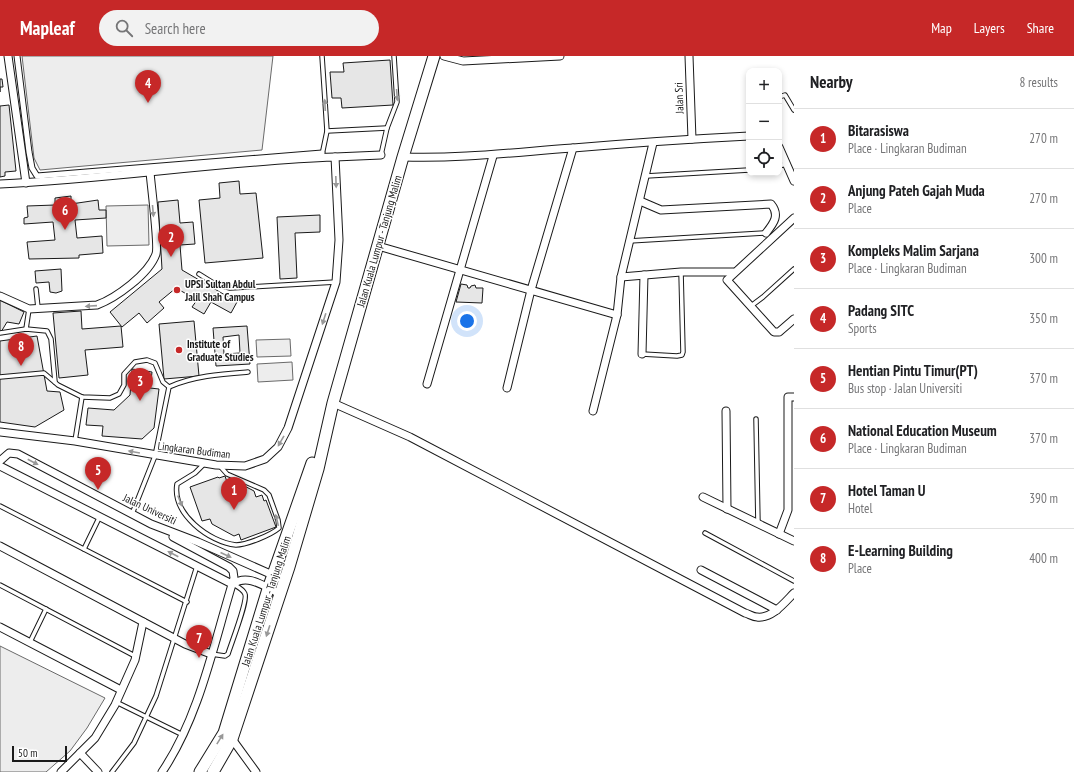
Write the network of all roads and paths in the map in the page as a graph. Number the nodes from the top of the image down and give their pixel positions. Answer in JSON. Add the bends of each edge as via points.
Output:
{"nodes":[{"id":1,"x":8,"y":56,"type":"edge"},
{"id":2,"x":17,"y":56,"type":"edge"},
{"id":3,"x":322,"y":56,"type":"edge"},
{"id":4,"x":394,"y":56,"type":"edge"},
{"id":5,"x":434,"y":56,"type":"edge"},
{"id":6,"x":444,"y":56,"type":"edge"},
{"id":7,"x":560,"y":56,"type":"edge"},
{"id":8,"x":689,"y":56,"type":"edge"},
{"id":9,"x":782,"y":96,"type":"edge"},
{"id":10,"x":794,"y":110,"type":"edge"},
{"id":11,"x":387,"y":128,"type":"junction"},
{"id":12,"x":327,"y":131,"type":"junction"},
{"id":13,"x":746,"y":136,"type":"edge"},
{"id":14,"x":692,"y":139,"type":"junction"},
{"id":15,"x":653,"y":143,"type":"junction"},
{"id":16,"x":573,"y":148,"type":"junction"},
{"id":17,"x":322,"y":155,"type":"junction"},
{"id":18,"x":381,"y":155,"type":"joint"},
{"id":19,"x":493,"y":156,"type":"junction"},
{"id":20,"x":335,"y":157,"type":"junction"},
{"id":21,"x":403,"y":157,"type":"junction"},
{"id":22,"x":783,"y":165,"type":"edge"},
{"id":23,"x":746,"y":170,"type":"edge"},
{"id":24,"x":150,"y":172,"type":"junction"},
{"id":25,"x":646,"y":176,"type":"junction"},
{"id":26,"x":794,"y":181,"type":"edge"},
{"id":27,"x":26,"y":183,"type":"junction"},
{"id":28,"x":0,"y":184,"type":"edge"},
{"id":29,"x":640,"y":201,"type":"junction"},
{"id":30,"x":794,"y":218,"type":"edge"},
{"id":31,"x":766,"y":233,"type":"junction"},
{"id":32,"x":774,"y":238,"type":"junction"},
{"id":33,"x":629,"y":241,"type":"junction"},
{"id":34,"x":378,"y":246,"type":"junction"},
{"id":35,"x":794,"y":269,"type":"edge"},
{"id":36,"x":461,"y":270,"type":"junction"},
{"id":37,"x":681,"y":272,"type":"junction"},
{"id":38,"x":734,"y":272,"type":"junction"},
{"id":39,"x":199,"y":274,"type":"dead end"},
{"id":40,"x":644,"y":275,"type":"junction"},
{"id":41,"x":621,"y":276,"type":"junction"},
{"id":42,"x":336,"y":282,"type":"junction"},
{"id":43,"x":36,"y":289,"type":"dead end"},
{"id":44,"x":531,"y":290,"type":"junction"},
{"id":45,"x":0,"y":296,"type":"edge"},
{"id":46,"x":751,"y":306,"type":"junction"},
{"id":47,"x":29,"y":308,"type":"junction"},
{"id":48,"x":38,"y":309,"type":"junction"},
{"id":49,"x":617,"y":314,"type":"junction"},
{"id":50,"x":794,"y":319,"type":"edge"},
{"id":51,"x":26,"y":329,"type":"junction"},
{"id":52,"x":0,"y":333,"type":"edge"},
{"id":53,"x":642,"y":354,"type":"joint"},
{"id":54,"x":248,"y":372,"type":"dead end"},
{"id":55,"x":0,"y":377,"type":"edge"},
{"id":56,"x":55,"y":382,"type":"junction"},
{"id":57,"x":427,"y":384,"type":"dead end"},
{"id":58,"x":169,"y":387,"type":"junction"},
{"id":59,"x":507,"y":388,"type":"dead end"},
{"id":60,"x":794,"y":397,"type":"edge"},
{"id":61,"x":82,"y":398,"type":"junction"},
{"id":62,"x":333,"y":403,"type":"junction"},
{"id":63,"x":593,"y":411,"type":"dead end"},
{"id":64,"x":726,"y":411,"type":"dead end"},
{"id":65,"x":756,"y":419,"type":"dead end"},
{"id":66,"x":328,"y":428,"type":"junction"},
{"id":67,"x":0,"y":432,"type":"edge"},
{"id":68,"x":75,"y":441,"type":"junction"},
{"id":69,"x":155,"y":456,"type":"junction"},
{"id":70,"x":0,"y":462,"type":"edge"},
{"id":71,"x":205,"y":463,"type":"junction"},
{"id":72,"x":219,"y":465,"type":"junction"},
{"id":73,"x":0,"y":466,"type":"edge"},
{"id":74,"x":703,"y":497,"type":"dead end"},
{"id":75,"x":0,"y":506,"type":"edge"},
{"id":76,"x":727,"y":509,"type":"junction"},
{"id":77,"x":132,"y":514,"type":"junction"},
{"id":78,"x":100,"y":516,"type":"junction"},
{"id":79,"x":150,"y":524,"type":"junction"},
{"id":80,"x":758,"y":524,"type":"junction"},
{"id":81,"x":704,"y":533,"type":"dead end"},
{"id":82,"x":208,"y":534,"type":"junction"},
{"id":83,"x":779,"y":534,"type":"junction"},
{"id":84,"x":794,"y":541,"type":"edge"},
{"id":85,"x":204,"y":545,"type":"junction"},
{"id":86,"x":0,"y":546,"type":"edge"},
{"id":87,"x":84,"y":549,"type":"junction"},
{"id":88,"x":197,"y":566,"type":"junction"},
{"id":89,"x":701,"y":570,"type":"dead end"},
{"id":90,"x":274,"y":576,"type":"junction"},
{"id":91,"x":284,"y":580,"type":"junction"},
{"id":92,"x":794,"y":581,"type":"edge"},
{"id":93,"x":232,"y":584,"type":"junction"},
{"id":94,"x":0,"y":585,"type":"edge"},
{"id":95,"x":268,"y":589,"type":"junction"},
{"id":96,"x":794,"y":593,"type":"edge"},
{"id":97,"x":280,"y":594,"type":"junction"},
{"id":98,"x":187,"y":602,"type":"junction"},
{"id":99,"x":46,"y":610,"type":"junction"},
{"id":100,"x":777,"y":610,"type":"junction"},
{"id":101,"x":143,"y":622,"type":"junction"},
{"id":102,"x":0,"y":627,"type":"edge"},
{"id":103,"x":175,"y":639,"type":"junction"},
{"id":104,"x":30,"y":642,"type":"junction"},
{"id":105,"x":211,"y":654,"type":"junction"},
{"id":106,"x":136,"y":656,"type":"junction"},
{"id":107,"x":121,"y":690,"type":"junction"},
{"id":108,"x":116,"y":702,"type":"junction"},
{"id":109,"x":147,"y":717,"type":"junction"},
{"id":110,"x":183,"y":735,"type":"junction"},
{"id":111,"x":232,"y":740,"type":"junction"},
{"id":112,"x":80,"y":753,"type":"junction"},
{"id":113,"x":61,"y":772,"type":"edge"},
{"id":114,"x":98,"y":772,"type":"edge"},
{"id":115,"x":112,"y":772,"type":"edge"},
{"id":116,"x":162,"y":772,"type":"edge"},
{"id":117,"x":200,"y":772,"type":"edge"},
{"id":118,"x":213,"y":772,"type":"edge"},
{"id":119,"x":256,"y":772,"type":"edge"}],
"edges":[{"from":1,"to":27,"type":"street"},
{"from":2,"to":17,"type":"street","via":[[29,152],[32,168],[37,176]]},
{"from":12,"to":3,"type":"lane","one_way":true},
{"from":4,"to":11,"type":"lane","one_way":true,"via":[[398,102]]},
{"from":5,"to":21,"type":"main road","name":"Jalan Kuala Lumpur - Tanjung Malim"},
{"from":6,"to":7,"type":"street","via":[[463,62]]},
{"from":8,"to":14,"type":"street","name":"Jalan Sri"},
{"from":9,"to":10,"type":"lane","via":[[788,97]]},
{"from":11,"to":12,"type":"lane"},
{"from":11,"to":18,"type":"lane"},
{"from":12,"to":17,"type":"lane"},
{"from":13,"to":14,"type":"street"},
{"from":14,"to":15,"type":"street"},
{"from":15,"to":16,"type":"street"},
{"from":15,"to":25,"type":"street"},
{"from":16,"to":19,"type":"street"},
{"from":16,"to":44,"type":"street"},
{"from":17,"to":20,"type":"street"},
{"from":17,"to":24,"type":"street"},
{"from":18,"to":20,"type":"street"},
{"from":19,"to":21,"type":"street"},
{"from":19,"to":36,"type":"street"},
{"from":20,"to":42,"type":"street","name":"Lingkaran Budiman","one_way":true,"via":[[339,240]]},
{"from":21,"to":34,"type":"main road","name":"Jalan Kuala Lumpur - Tanjung Malim"},
{"from":22,"to":26,"type":"street"},
{"from":23,"to":25,"type":"lane"},
{"from":24,"to":27,"type":"street"},
{"from":24,"to":48,"type":"street","one_way":true,"via":[[157,253],[149,268],[108,301],[97,305]]},
{"from":25,"to":29,"type":"street"},
{"from":27,"to":28,"type":"street"},
{"from":29,"to":31,"type":"street","via":[[661,210],[771,204],[775,208],[775,221]]},
{"from":29,"to":33,"type":"street"},
{"from":30,"to":32,"type":"street"},
{"from":31,"to":32,"type":"lane"},
{"from":31,"to":33,"type":"lane"},
{"from":32,"to":38,"type":"street"},
{"from":33,"to":41,"type":"street"},
{"from":34,"to":36,"type":"street"},
{"from":34,"to":62,"type":"main road","name":"Jalan Kuala Lumpur - Tanjung Malim"},
{"from":35,"to":46,"type":"lane"},
{"from":36,"to":44,"type":"street"},
{"from":36,"to":57,"type":"street"},
{"from":37,"to":38,"type":"street"},
{"from":37,"to":40,"type":"street"},
{"from":37,"to":53,"type":"lane","via":[[682,355]]},
{"from":38,"to":46,"type":"street","via":[[727,280]]},
{"from":39,"to":42,"type":"lane","via":[[214,284],[230,288]]},
{"from":40,"to":41,"type":"street"},
{"from":40,"to":53,"type":"street"},
{"from":41,"to":49,"type":"street"},
{"from":42,"to":72,"type":"street","name":"Lingkaran Budiman","one_way":true,"via":[[288,428],[278,447],[266,460],[245,466]]},
{"from":43,"to":48,"type":"lane"},
{"from":44,"to":49,"type":"street"},
{"from":44,"to":59,"type":"street"},
{"from":45,"to":47,"type":"street"},
{"from":46,"to":50,"type":"street","via":[[777,333]]},
{"from":47,"to":48,"type":"street"},
{"from":47,"to":51,"type":"lane"},
{"from":49,"to":63,"type":"street"},
{"from":51,"to":52,"type":"lane"},
{"from":51,"to":56,"type":"lane","via":[[47,331],[51,339]]},
{"from":54,"to":58,"type":"lane","via":[[218,375]]},
{"from":55,"to":56,"type":"lane","via":[[44,373]]},
{"from":56,"to":61,"type":"lane"},
{"from":58,"to":61,"type":"lane","via":[[163,382],[154,363],[147,360],[135,362],[128,368],[119,394],[110,398]]},
{"from":58,"to":69,"type":"lane"},
{"from":60,"to":83,"type":"street","via":[[788,397],[788,510]]},
{"from":61,"to":68,"type":"lane"},
{"from":62,"to":66,"type":"main road","name":"Jalan Kuala Lumpur - Tanjung Malim"},
{"from":62,"to":100,"type":"street","via":[[410,437],[745,612],[757,617]]},
{"from":64,"to":76,"type":"street"},
{"from":65,"to":80,"type":"lane"},
{"from":66,"to":90,"type":"main road","name":"Jalan Kuala Lumpur - Tanjung Malim","via":[[311,465]]},
{"from":66,"to":91,"type":"main road","name":"Jalan Kuala Lumpur - Tanjung Malim"},
{"from":67,"to":68,"type":"street","name":"Lingkaran Budiman"},
{"from":69,"to":68,"type":"street","name":"Lingkaran Budiman","one_way":true},
{"from":69,"to":71,"type":"street","name":"Lingkaran Budiman"},
{"from":69,"to":77,"type":"lane"},
{"from":70,"to":77,"type":"street","name":"Jalan Universiti","one_way":true,"via":[[9,453],[18,454]]},
{"from":71,"to":72,"type":"street","name":"Lingkaran Budiman"},
{"from":71,"to":82,"type":"lane","one_way":true,"via":[[177,484],[176,489],[187,518],[194,526]]},
{"from":82,"to":72,"type":"lane","one_way":true,"via":[[237,545],[265,537],[279,528],[269,495],[264,490],[226,474]]},
{"from":73,"to":78,"type":"street"},
{"from":74,"to":76,"type":"street"},
{"from":75,"to":87,"type":"lane"},
{"from":76,"to":80,"type":"street"},
{"from":77,"to":79,"type":"street","name":"Jalan Universiti"},
{"from":78,"to":87,"type":"lane"},
{"from":88,"to":78,"type":"street","one_way":true},
{"from":79,"to":85,"type":"street","name":"Jalan Universiti"},
{"from":79,"to":93,"type":"street","via":[[229,567],[233,571]]},
{"from":80,"to":83,"type":"street"},
{"from":81,"to":92,"type":"lane"},
{"from":82,"to":85,"type":"lane"},
{"from":83,"to":84,"type":"street"},
{"from":85,"to":90,"type":"street","name":"Jalan Universiti","one_way":true},
{"from":86,"to":101,"type":"street"},
{"from":87,"to":98,"type":"lane"},
{"from":88,"to":93,"type":"street"},
{"from":88,"to":98,"type":"lane"},
{"from":89,"to":100,"type":"street"},
{"from":90,"to":91,"type":"street","name":"Jalan Universiti"},
{"from":90,"to":95,"type":"main road","name":"Jalan Kuala Lumpur - Tanjung Malim"},
{"from":91,"to":97,"type":"main road","name":"Jalan Kuala Lumpur - Tanjung Malim"},
{"from":93,"to":95,"type":"street","via":[[240,579],[246,579]]},
{"from":93,"to":105,"type":"street"},
{"from":93,"to":105,"type":"lane","via":[[244,592],[244,605],[228,654]]},
{"from":94,"to":99,"type":"lane"},
{"from":95,"to":97,"type":"street"},
{"from":117,"to":95,"type":"main road","name":"Jalan Kuala Lumpur - Tanjung Malim","one_way":true,"via":[[224,733]]},
{"from":96,"to":100,"type":"street"},
{"from":97,"to":111,"type":"main road","name":"Jalan Kuala Lumpur - Tanjung Malim","one_way":true},
{"from":98,"to":103,"type":"lane"},
{"from":99,"to":104,"type":"lane"},
{"from":99,"to":106,"type":"lane"},
{"from":101,"to":103,"type":"street"},
{"from":101,"to":106,"type":"street"},
{"from":102,"to":104,"type":"street"},
{"from":103,"to":105,"type":"street"},
{"from":103,"to":109,"type":"lane"},
{"from":104,"to":107,"type":"street"},
{"from":105,"to":110,"type":"street","via":[[197,701]]},
{"from":106,"to":107,"type":"street"},
{"from":107,"to":108,"type":"street"},
{"from":108,"to":109,"type":"lane"},
{"from":108,"to":112,"type":"street","via":[[95,738]]},
{"from":109,"to":110,"type":"lane"},
{"from":109,"to":115,"type":"lane","via":[[134,743]]},
{"from":110,"to":116,"type":"street"},
{"from":111,"to":118,"type":"main road","name":"Jalan Kuala Lumpur - Tanjung Malim"},
{"from":111,"to":119,"type":"street"},
{"from":112,"to":113,"type":"street"},
{"from":112,"to":114,"type":"street"}]}
